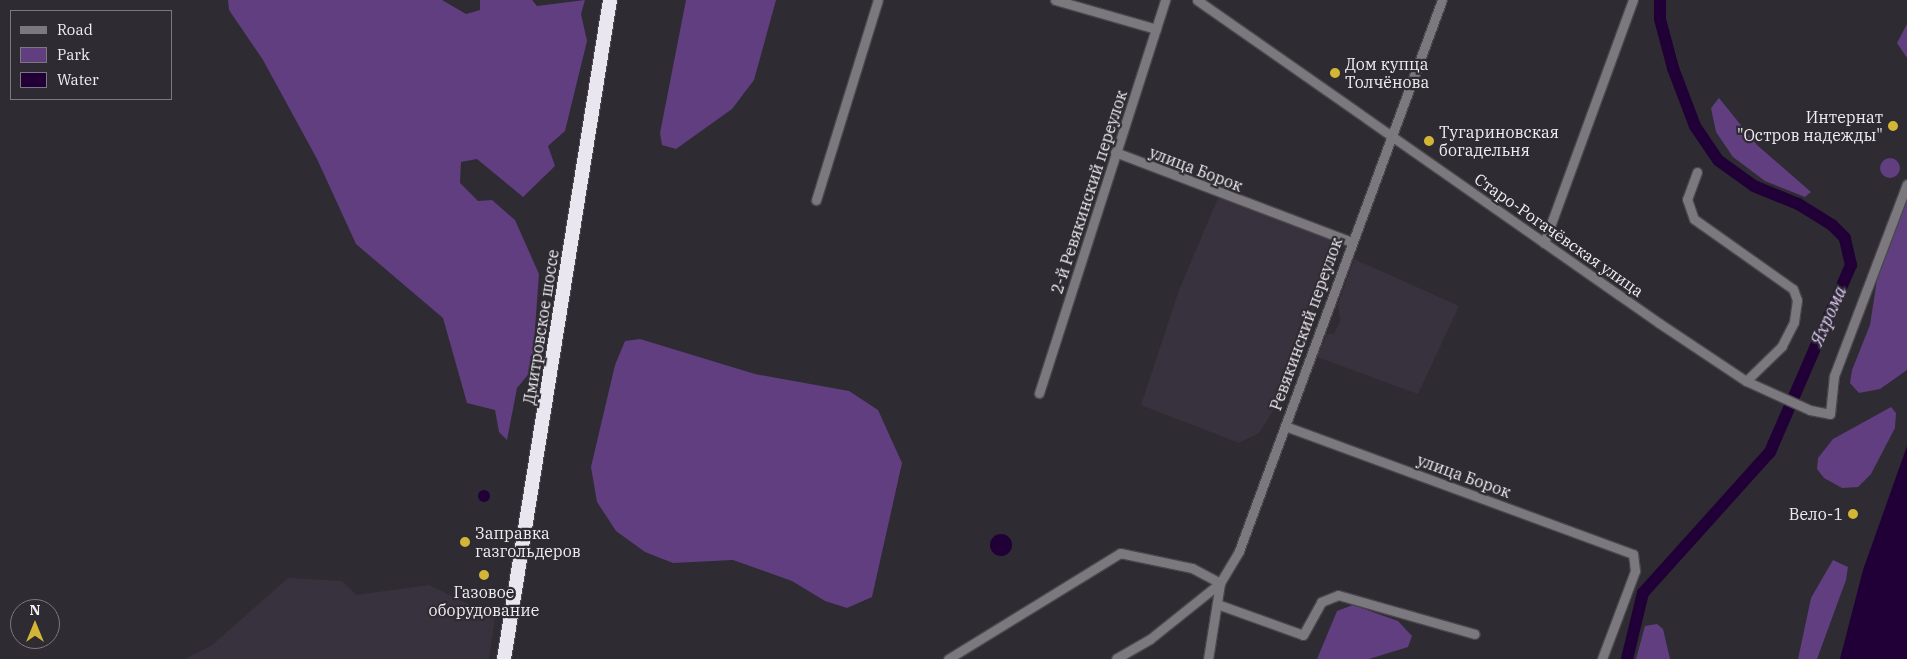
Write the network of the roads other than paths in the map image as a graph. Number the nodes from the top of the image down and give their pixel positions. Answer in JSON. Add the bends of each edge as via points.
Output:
{"nodes":[{"id":1,"x":610,"y":0,"type":"edge"},
{"id":2,"x":878,"y":0,"type":"edge"},
{"id":3,"x":1055,"y":0,"type":"edge"},
{"id":4,"x":1166,"y":0,"type":"edge"},
{"id":5,"x":1197,"y":0,"type":"edge"},
{"id":6,"x":1442,"y":0,"type":"edge"},
{"id":7,"x":1633,"y":0,"type":"edge"},
{"id":8,"x":1156,"y":29,"type":"junction"},
{"id":9,"x":1391,"y":136,"type":"junction"},
{"id":10,"x":1116,"y":152,"type":"junction"},
{"id":11,"x":1697,"y":172,"type":"dead end"},
{"id":12,"x":1907,"y":184,"type":"edge"},
{"id":13,"x":816,"y":200,"type":"dead end"},
{"id":14,"x":1352,"y":242,"type":"junction"},
{"id":15,"x":1544,"y":243,"type":"junction"},
{"id":16,"x":1746,"y":381,"type":"junction"},
{"id":17,"x":1040,"y":392,"type":"dead end"},
{"id":18,"x":1285,"y":426,"type":"junction"},
{"id":19,"x":1220,"y":583,"type":"junction"},
{"id":20,"x":1217,"y":604,"type":"junction"},
{"id":21,"x":1475,"y":634,"type":"dead end"},
{"id":22,"x":504,"y":659,"type":"edge"},
{"id":23,"x":948,"y":659,"type":"edge"},
{"id":24,"x":1116,"y":659,"type":"edge"},
{"id":25,"x":1208,"y":659,"type":"edge"},
{"id":26,"x":1602,"y":659,"type":"edge"}],
"edges":[{"from":1,"to":22,"type":"highway","name":"Дмитровское шоссе"},
{"from":2,"to":13,"type":"street"},
{"from":3,"to":8,"type":"street"},
{"from":4,"to":8,"type":"street","name":"2-й Ревякинский переулок"},
{"from":5,"to":9,"type":"street","name":"Старо-Рогачёвская улица"},
{"from":6,"to":9,"type":"street","name":"Ревякинский переулок"},
{"from":7,"to":15,"type":"street"},
{"from":8,"to":10,"type":"street","name":"2-й Ревякинский переулок"},
{"from":9,"to":14,"type":"street","name":"Ревякинский переулок"},
{"from":9,"to":15,"type":"street","name":"Старо-Рогачёвская улица"},
{"from":10,"to":14,"type":"street","name":"улица Борок"},
{"from":10,"to":17,"type":"street","name":"2-й Ревякинский переулок"},
{"from":11,"to":16,"type":"street","via":[[1687,199],[1694,220],[1793,290],[1797,300],[1794,322],[1782,346]]},
{"from":12,"to":16,"type":"street","name":"Старо-Рогачёвская улица","via":[[1834,376],[1830,414],[1810,410]]},
{"from":14,"to":18,"type":"street","name":"Ревякинский переулок"},
{"from":15,"to":16,"type":"street","name":"Старо-Рогачёвская улица"},
{"from":18,"to":19,"type":"street","name":"Ревякинский переулок","via":[[1238,551]]},
{"from":18,"to":26,"type":"street","name":"улица Борок","via":[[1633,554],[1636,571]]},
{"from":19,"to":20,"type":"street","name":"Ревякинский переулок"},
{"from":19,"to":23,"type":"street","via":[[1192,568],[1120,552]]},
{"from":19,"to":24,"type":"street","via":[[1150,639]]},
{"from":20,"to":21,"type":"street","via":[[1302,634],[1321,602],[1338,595]]},
{"from":20,"to":25,"type":"street","name":"Ревякинский переулок"}]}
